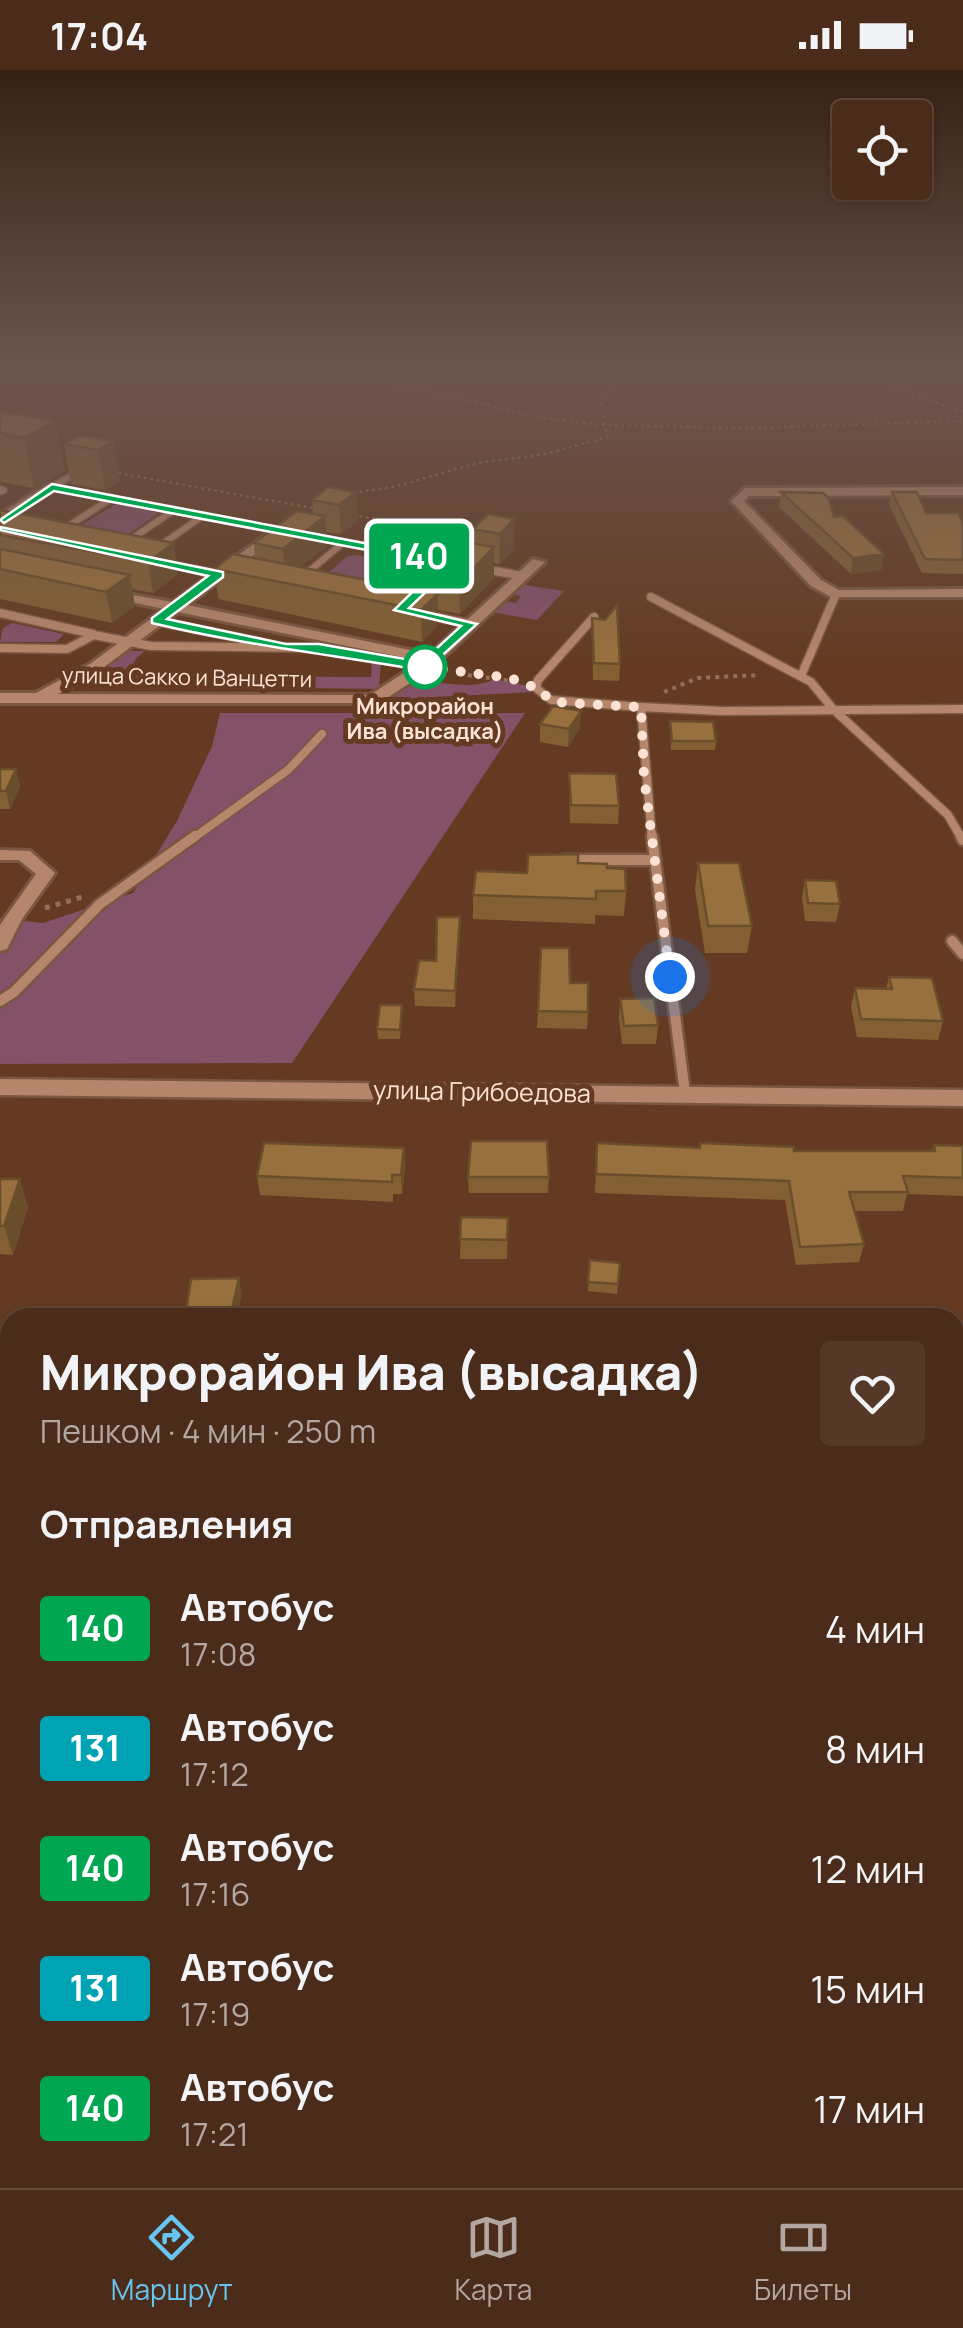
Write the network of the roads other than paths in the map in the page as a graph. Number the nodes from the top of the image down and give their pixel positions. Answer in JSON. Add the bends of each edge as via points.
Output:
{"nodes":[{"id":1,"x":86,"y":468,"type":"edge"},
{"id":2,"x":52,"y":488,"type":"junction"},
{"id":3,"x":963,"y":491,"type":"edge"},
{"id":4,"x":112,"y":498,"type":"junction"},
{"id":5,"x":174,"y":510,"type":"junction"},
{"id":6,"x":204,"y":515,"type":"junction"},
{"id":7,"x":2,"y":517,"type":"edge"},
{"id":8,"x":278,"y":530,"type":"junction"},
{"id":9,"x":296,"y":534,"type":"edge"},
{"id":10,"x":312,"y":536,"type":"edge"},
{"id":11,"x":344,"y":542,"type":"junction"},
{"id":12,"x":64,"y":543,"type":"edge"},
{"id":13,"x":112,"y":553,"type":"edge"},
{"id":14,"x":428,"y":558,"type":"junction"},
{"id":15,"x":450,"y":562,"type":"junction"},
{"id":16,"x":538,"y":562,"type":"dead end"},
{"id":17,"x":218,"y":574,"type":"junction"},
{"id":18,"x":438,"y":574,"type":"edge"},
{"id":19,"x":524,"y":576,"type":"junction"},
{"id":20,"x":236,"y":578,"type":"edge"},
{"id":21,"x":79,"y":586,"type":"edge"},
{"id":22,"x":290,"y":588,"type":"edge"},
{"id":23,"x":963,"y":592,"type":"edge"},
{"id":24,"x":836,"y":594,"type":"junction"},
{"id":25,"x":651,"y":597,"type":"dead end"},
{"id":26,"x":376,"y":606,"type":"edge"},
{"id":27,"x":174,"y":607,"type":"junction"},
{"id":28,"x":0,"y":613,"type":"edge"},
{"id":29,"x":418,"y":614,"type":"edge"},
{"id":30,"x":594,"y":617,"type":"edge"},
{"id":31,"x":156,"y":621,"type":"junction"},
{"id":32,"x":471,"y":624,"type":"junction"},
{"id":33,"x":94,"y":634,"type":"junction"},
{"id":34,"x":129,"y":642,"type":"junction"},
{"id":35,"x":0,"y":648,"type":"edge"},
{"id":36,"x":286,"y":648,"type":"junction"},
{"id":37,"x":429,"y":663,"type":"junction"},
{"id":38,"x":802,"y":676,"type":"junction"},
{"id":39,"x":0,"y":698,"type":"edge"},
{"id":40,"x":38,"y":698,"type":"junction"},
{"id":41,"x":641,"y":707,"type":"junction"},
{"id":42,"x":833,"y":709,"type":"junction"},
{"id":43,"x":963,"y":709,"type":"edge"},
{"id":44,"x":322,"y":734,"type":"dead end"},
{"id":45,"x":963,"y":840,"type":"edge"},
{"id":46,"x":0,"y":856,"type":"edge"},
{"id":47,"x":550,"y":860,"type":"edge"},
{"id":48,"x":654,"y":860,"type":"junction"},
{"id":49,"x":952,"y":941,"type":"dead end"},
{"id":50,"x":0,"y":945,"type":"edge"},
{"id":51,"x":963,"y":954,"type":"edge"},
{"id":52,"x":0,"y":1001,"type":"edge"},
{"id":53,"x":0,"y":1086,"type":"edge"},
{"id":54,"x":685,"y":1093,"type":"junction"},
{"id":55,"x":963,"y":1098,"type":"edge"}],
"edges":[{"from":1,"to":2,"type":"lane"},
{"from":2,"to":4,"type":"lane"},
{"from":2,"to":7,"type":"street"},
{"from":3,"to":24,"type":"street","via":[[745,492],[737,501]]},
{"from":4,"to":5,"type":"lane"},
{"from":4,"to":12,"type":"lane","via":[[47,540]]},
{"from":5,"to":6,"type":"lane"},
{"from":5,"to":13,"type":"lane"},
{"from":6,"to":8,"type":"lane"},
{"from":6,"to":17,"type":"lane","via":[[142,559]]},
{"from":8,"to":9,"type":"lane"},
{"from":8,"to":17,"type":"street"},
{"from":10,"to":11,"type":"lane"},
{"from":11,"to":14,"type":"lane"},
{"from":11,"to":22,"type":"lane"},
{"from":14,"to":15,"type":"lane"},
{"from":14,"to":26,"type":"lane"},
{"from":15,"to":18,"type":"lane"},
{"from":15,"to":19,"type":"lane"},
{"from":16,"to":19,"type":"street"},
{"from":17,"to":20,"type":"lane"},
{"from":17,"to":27,"type":"street"},
{"from":19,"to":32,"type":"street"},
{"from":21,"to":27,"type":"street"},
{"from":23,"to":24,"type":"street"},
{"from":24,"to":38,"type":"lane"},
{"from":25,"to":38,"type":"lane"},
{"from":27,"to":31,"type":"street"},
{"from":27,"to":37,"type":"street"},
{"from":28,"to":33,"type":"lane"},
{"from":29,"to":32,"type":"lane"},
{"from":30,"to":41,"type":"lane","via":[[536,688],[564,703]]},
{"from":31,"to":34,"type":"street"},
{"from":31,"to":36,"type":"lane"},
{"from":32,"to":37,"type":"street"},
{"from":33,"to":34,"type":"lane"},
{"from":33,"to":35,"type":"lane","via":[[67,650]]},
{"from":34,"to":36,"type":"lane"},
{"from":34,"to":40,"type":"street"},
{"from":36,"to":37,"type":"lane"},
{"from":37,"to":40,"type":"street","name":"улица Сакко и Ванцетти","via":[[374,700]]},
{"from":38,"to":42,"type":"lane"},
{"from":39,"to":40,"type":"street","name":"улица Сакко и Ванцетти"},
{"from":41,"to":42,"type":"lane"},
{"from":41,"to":48,"type":"lane"},
{"from":42,"to":43,"type":"lane"},
{"from":42,"to":45,"type":"lane","via":[[948,815]]},
{"from":44,"to":52,"type":"lane","via":[[288,770],[100,904]]},
{"from":46,"to":50,"type":"street","via":[[24,856],[46,873]]},
{"from":47,"to":48,"type":"lane"},
{"from":48,"to":54,"type":"lane"},
{"from":49,"to":51,"type":"lane"},
{"from":53,"to":54,"type":"street","name":"улица Грибоедова"},
{"from":54,"to":55,"type":"street","name":"улица Грибоедова"}]}
